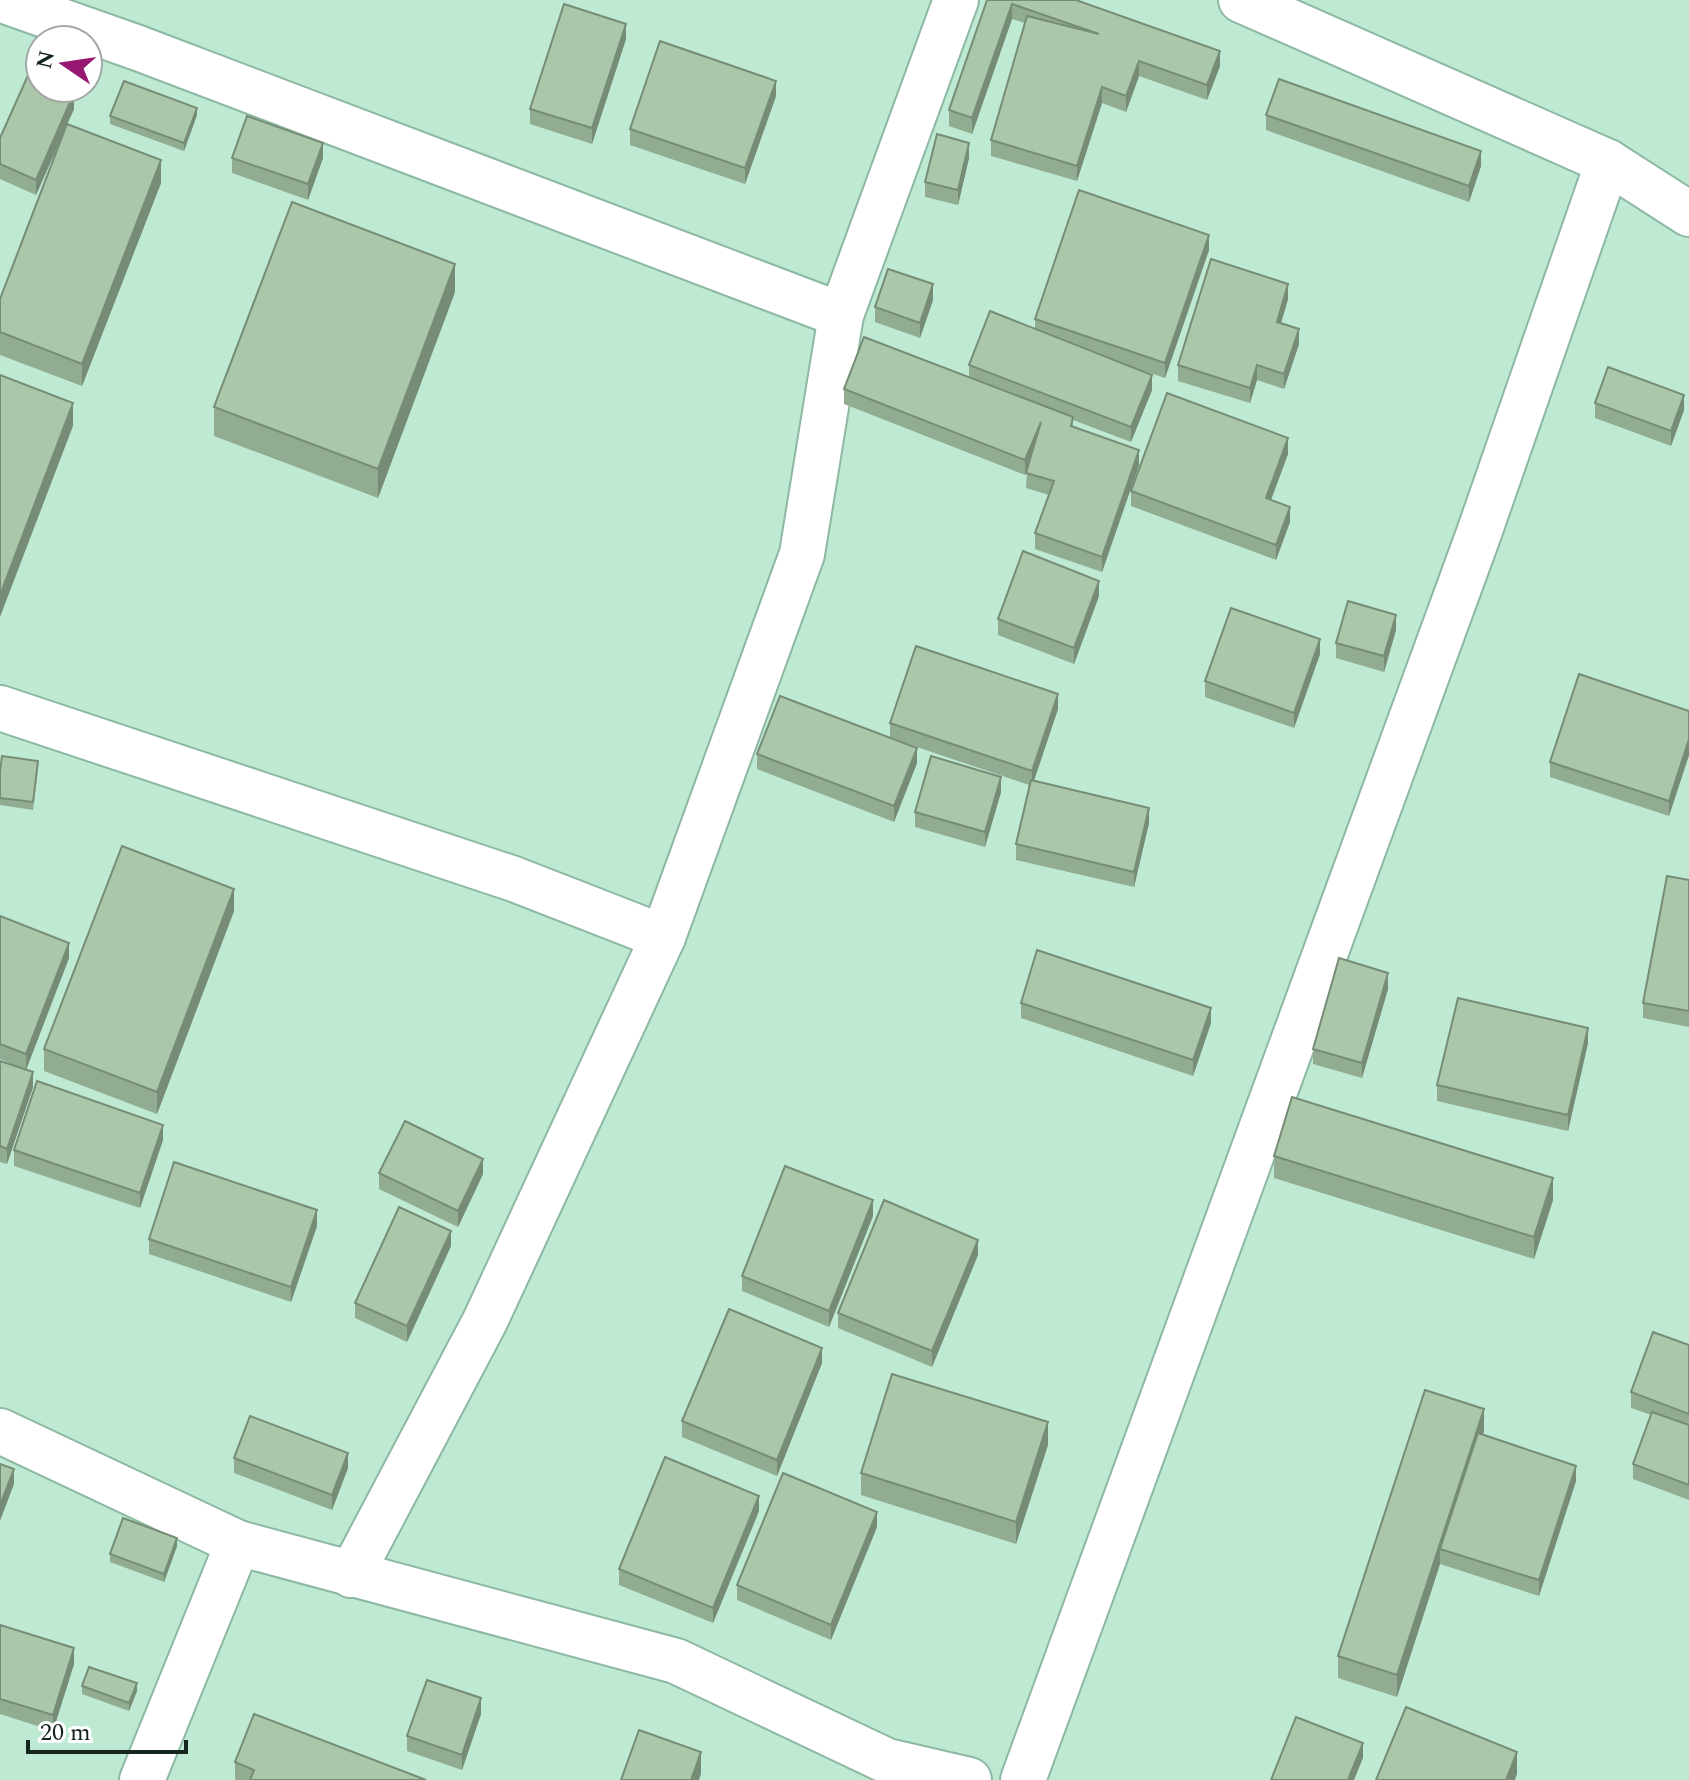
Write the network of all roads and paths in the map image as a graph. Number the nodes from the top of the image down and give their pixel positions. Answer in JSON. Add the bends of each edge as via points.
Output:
{"nodes":[{"id":1,"x":2,"y":0,"type":"edge"},
{"id":2,"x":956,"y":0,"type":"edge"},
{"id":3,"x":1241,"y":0,"type":"edge"},
{"id":4,"x":1608,"y":162,"type":"junction"},
{"id":5,"x":1689,"y":214,"type":"edge"},
{"id":6,"x":841,"y":315,"type":"junction"},
{"id":7,"x":0,"y":708,"type":"edge"},
{"id":8,"x":663,"y":937,"type":"junction"},
{"id":9,"x":0,"y":1431,"type":"edge"},
{"id":10,"x":238,"y":1543,"type":"junction"},
{"id":11,"x":351,"y":1575,"type":"junction"},
{"id":12,"x":882,"y":1770,"type":"edge"},
{"id":13,"x":142,"y":1780,"type":"edge"},
{"id":14,"x":969,"y":1780,"type":"edge"},
{"id":15,"x":1023,"y":1780,"type":"edge"}],
"edges":[{"from":1,"to":6,"type":"street"},
{"from":2,"to":6,"type":"street"},
{"from":3,"to":4,"type":"street"},
{"from":4,"to":5,"type":"street"},
{"from":4,"to":15,"type":"street","via":[[1479,533]]},
{"from":6,"to":8,"type":"street","via":[[802,554]]},
{"from":7,"to":8,"type":"street","via":[[514,879]]},
{"from":8,"to":11,"type":"street","via":[[485,1321]]},
{"from":9,"to":10,"type":"street"},
{"from":10,"to":11,"type":"street"},
{"from":10,"to":13,"type":"street"},
{"from":11,"to":12,"type":"street","via":[[676,1661]]},
{"from":12,"to":14,"type":"street"}]}
